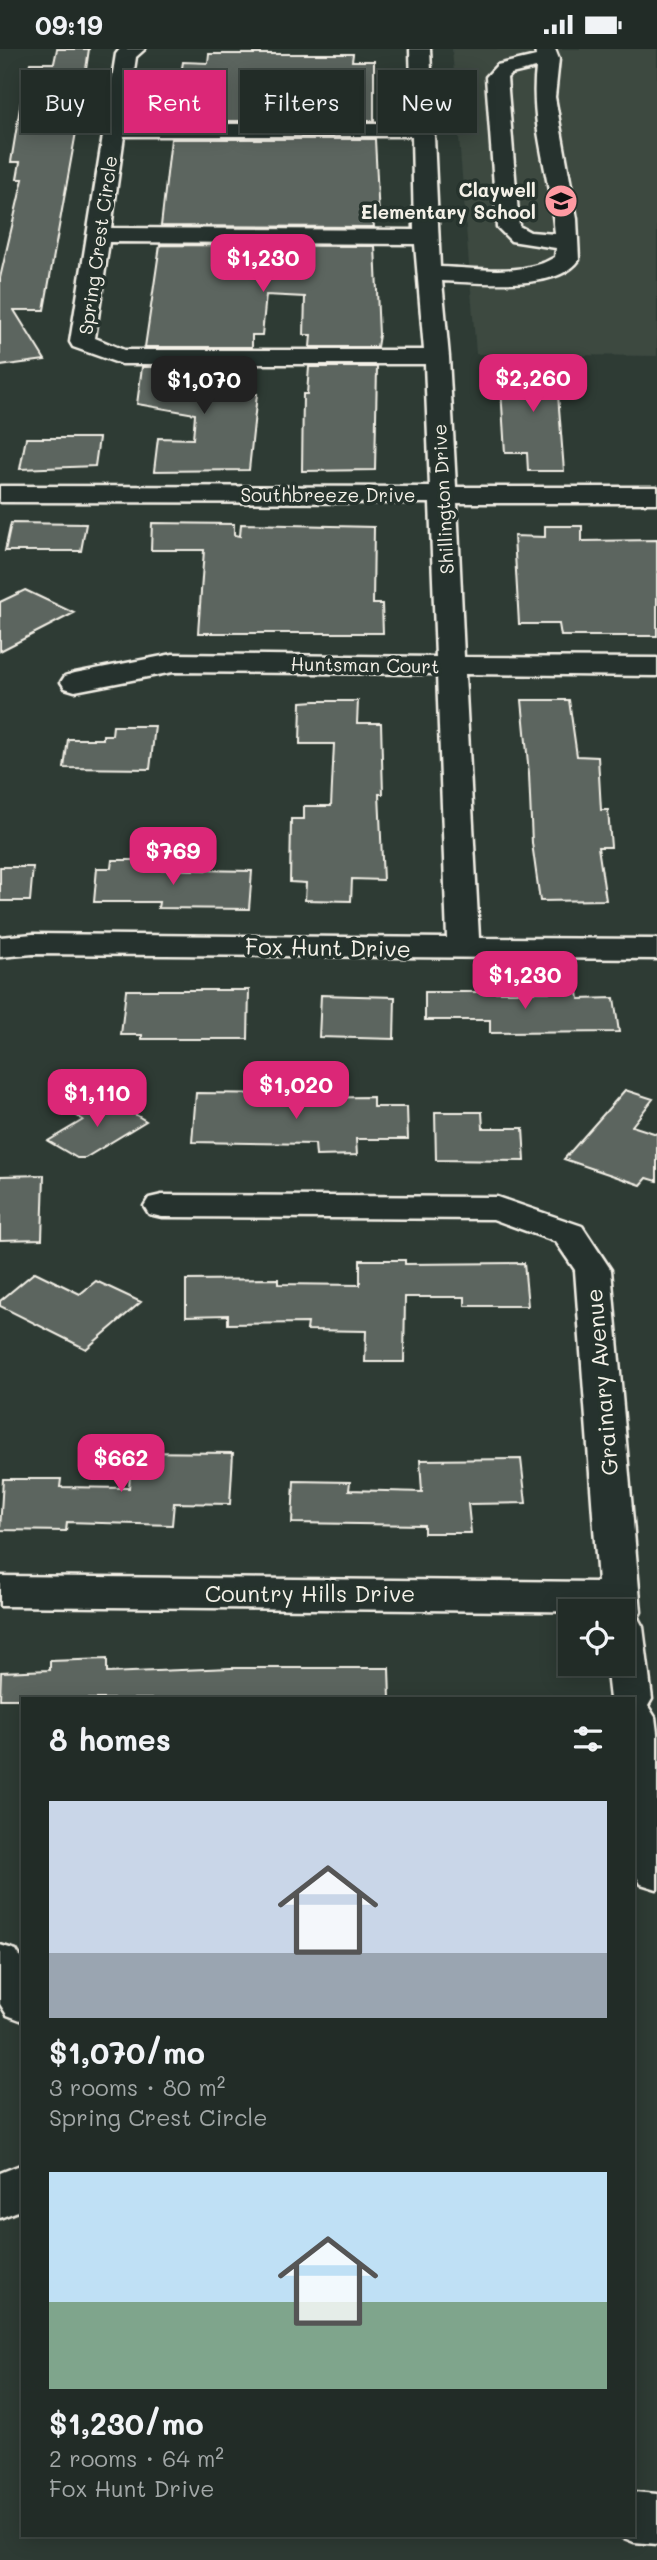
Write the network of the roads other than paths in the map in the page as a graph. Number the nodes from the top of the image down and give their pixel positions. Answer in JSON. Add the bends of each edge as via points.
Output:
{"nodes":[{"id":1,"x":135,"y":49,"type":"edge"},
{"id":2,"x":420,"y":49,"type":"edge"},
{"id":3,"x":547,"y":54,"type":"edge"},
{"id":4,"x":421,"y":70,"type":"edge"},
{"id":5,"x":115,"y":130,"type":"junction"},
{"id":6,"x":378,"y":130,"type":"edge"},
{"id":7,"x":422,"y":133,"type":"edge"},
{"id":8,"x":99,"y":235,"type":"junction"},
{"id":9,"x":426,"y":237,"type":"junction"},
{"id":10,"x":568,"y":241,"type":"junction"},
{"id":11,"x":429,"y":273,"type":"junction"},
{"id":12,"x":437,"y":357,"type":"junction"},
{"id":13,"x":0,"y":494,"type":"edge"},
{"id":14,"x":657,"y":495,"type":"edge"},
{"id":15,"x":442,"y":496,"type":"junction"},
{"id":16,"x":452,"y":667,"type":"junction"},
{"id":17,"x":657,"y":667,"type":"edge"},
{"id":18,"x":75,"y":682,"type":"dead end"},
{"id":19,"x":0,"y":947,"type":"edge"},
{"id":20,"x":463,"y":949,"type":"junction"},
{"id":21,"x":657,"y":949,"type":"edge"},
{"id":22,"x":162,"y":1206,"type":"dead end"},
{"id":23,"x":0,"y":1591,"type":"edge"},
{"id":24,"x":620,"y":1599,"type":"edge"},
{"id":25,"x":558,"y":1610,"type":"edge"},
{"id":26,"x":628,"y":1676,"type":"edge"},
{"id":27,"x":631,"y":1697,"type":"edge"},
{"id":28,"x":635,"y":1726,"type":"edge"},
{"id":29,"x":657,"y":1872,"type":"edge"},
{"id":30,"x":0,"y":1963,"type":"edge"},
{"id":31,"x":21,"y":1999,"type":"edge"},
{"id":32,"x":21,"y":2186,"type":"edge"},
{"id":33,"x":0,"y":2197,"type":"edge"},
{"id":34,"x":635,"y":2517,"type":"edge"},
{"id":35,"x":657,"y":2519,"type":"edge"}],
"edges":[{"from":1,"to":5,"type":"street","name":"Spring Crest Circle","via":[[126,54]]},
{"from":2,"to":4,"type":"street","name":"Shillington Drive"},
{"from":3,"to":10,"type":"street","via":[[545,107]]},
{"from":3,"to":10,"type":"street","via":[[504,69],[496,77],[508,227],[523,237]]},
{"from":5,"to":6,"type":"street"},
{"from":5,"to":8,"type":"street","name":"Spring Crest Circle"},
{"from":7,"to":9,"type":"street","name":"Shillington Drive"},
{"from":8,"to":9,"type":"street"},
{"from":8,"to":12,"type":"street","name":"Spring Crest Circle","via":[[82,342],[121,357]]},
{"from":9,"to":11,"type":"street","name":"Shillington Drive"},
{"from":10,"to":11,"type":"street","via":[[567,260],[557,269]]},
{"from":11,"to":12,"type":"street","name":"Shillington Drive"},
{"from":12,"to":15,"type":"street","name":"Shillington Drive"},
{"from":13,"to":15,"type":"street","name":"Southbreeze Drive"},
{"from":14,"to":15,"type":"street","name":"Southbreeze Drive"},
{"from":15,"to":16,"type":"street","name":"Shillington Drive"},
{"from":16,"to":17,"type":"street","name":"Huntsman Court"},
{"from":16,"to":18,"type":"street","name":"Huntsman Court","via":[[173,663]]},
{"from":16,"to":20,"type":"street","name":"Shillington Drive"},
{"from":19,"to":20,"type":"street","name":"Fox Hunt Drive"},
{"from":20,"to":21,"type":"street","name":"Fox Hunt Drive"},
{"from":22,"to":24,"type":"street","name":"Grainary Avenue","via":[[497,1208],[569,1234],[593,1270]]},
{"from":23,"to":25,"type":"street","name":"Country Hills Drive"},
{"from":26,"to":27,"type":"street","name":"Grainary Avenue"},
{"from":28,"to":29,"type":"street","via":[[651,1863]]},
{"from":30,"to":31,"type":"street"},
{"from":32,"to":33,"type":"street"},
{"from":34,"to":35,"type":"street"}]}
